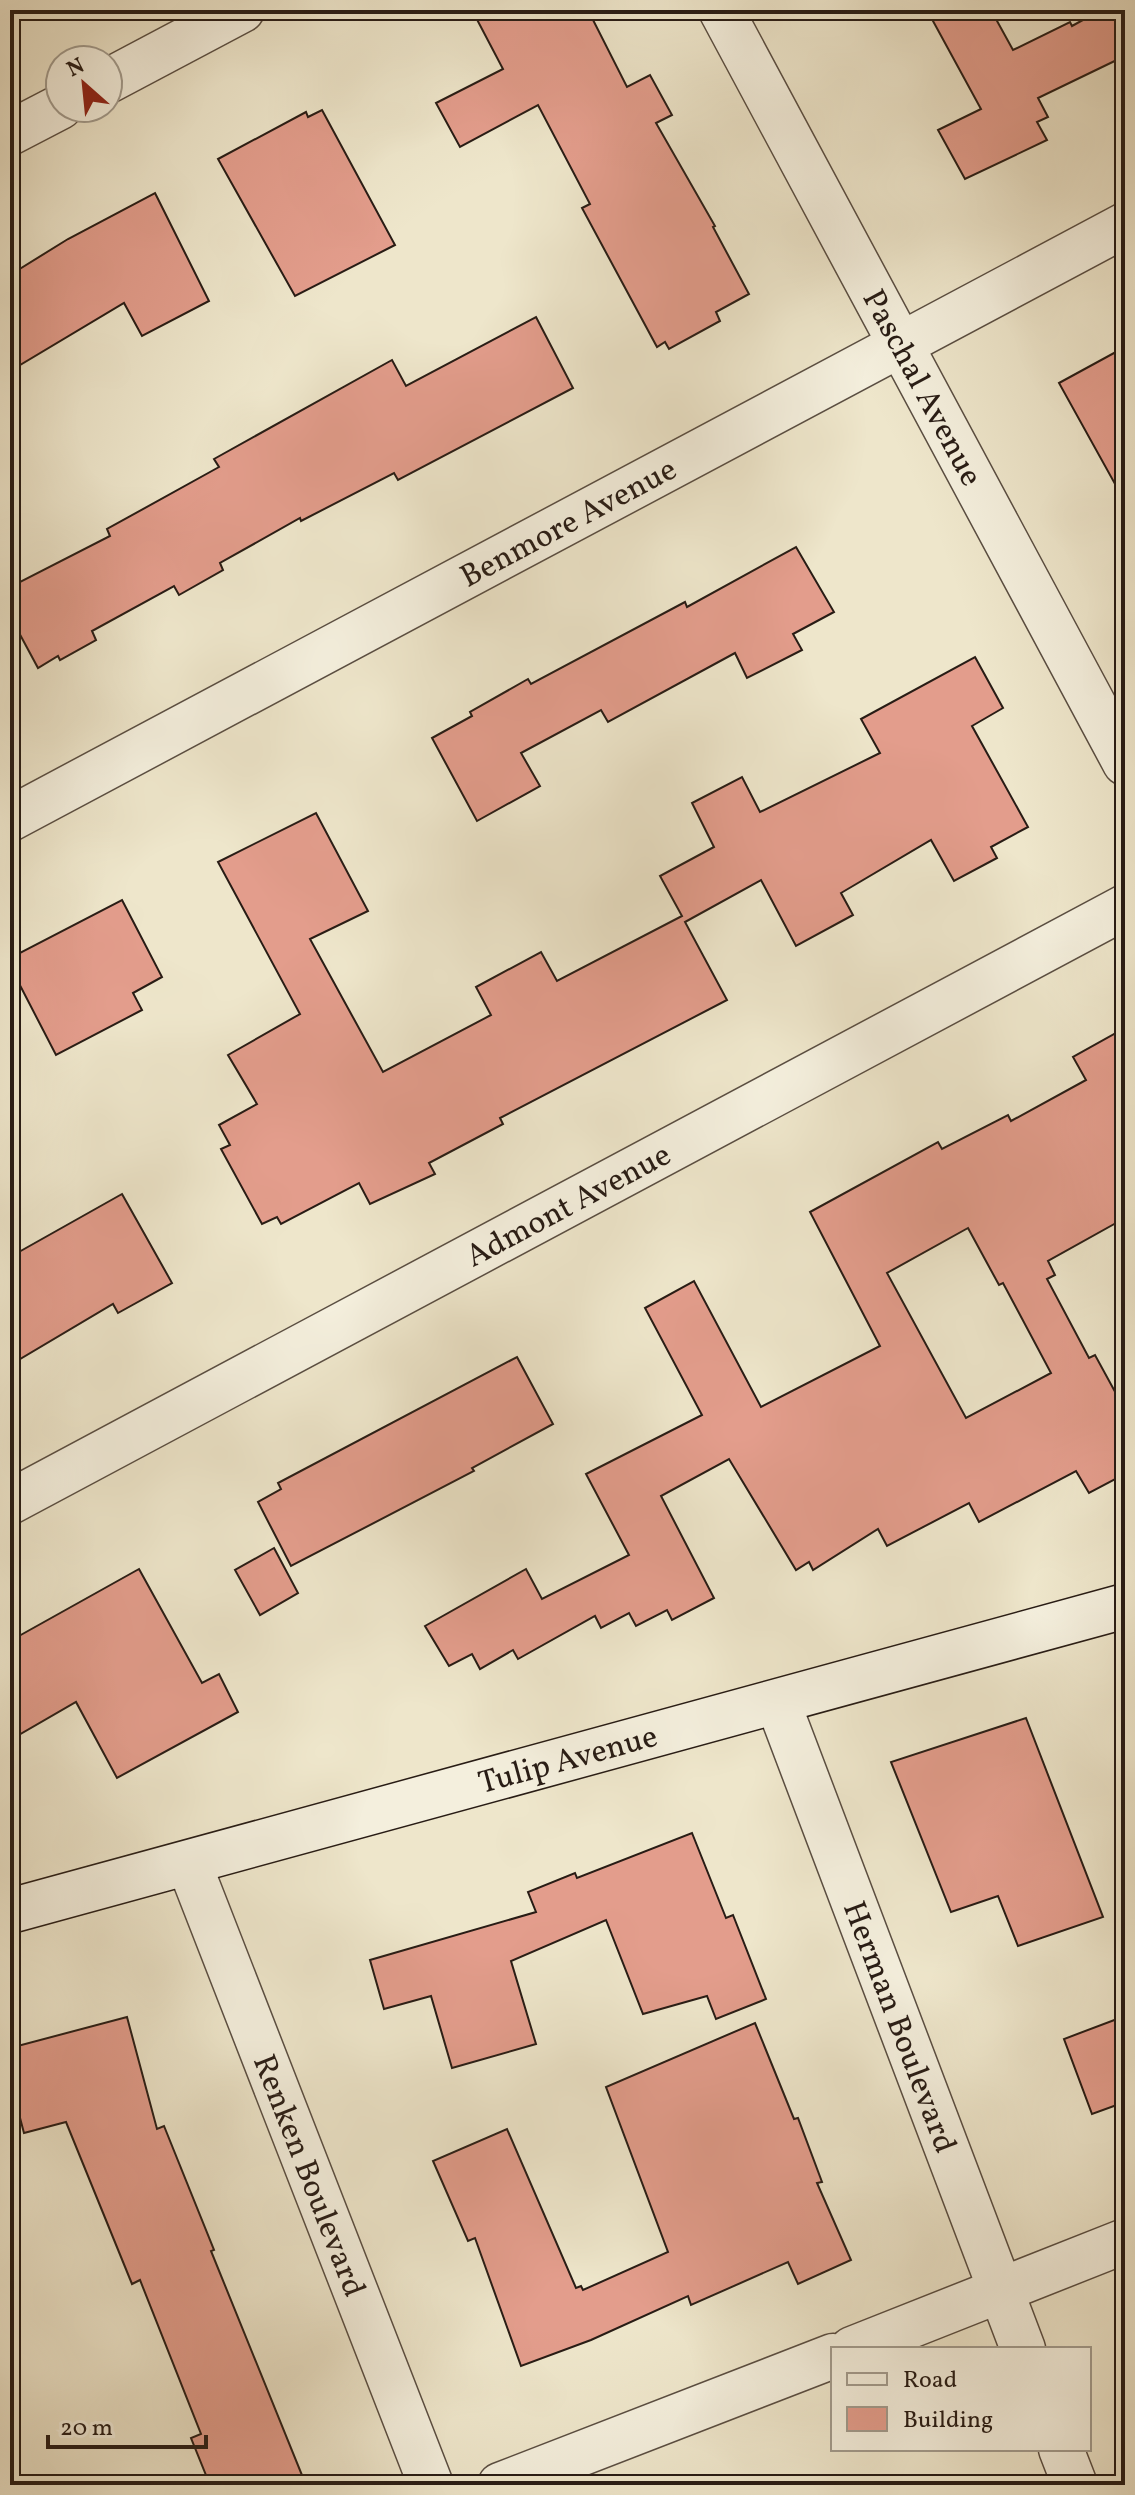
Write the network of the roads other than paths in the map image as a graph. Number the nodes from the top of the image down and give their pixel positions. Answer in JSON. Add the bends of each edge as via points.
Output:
{"nodes":[{"id":1,"x":242,"y":10,"type":"edge"},
{"id":2,"x":721,"y":10,"type":"edge"},
{"id":3,"x":124,"y":73,"type":"edge"},
{"id":4,"x":44,"y":115,"type":"edge"},
{"id":5,"x":10,"y":133,"type":"edge"},
{"id":6,"x":1125,"y":225,"type":"edge"},
{"id":7,"x":901,"y":344,"type":"junction"},
{"id":8,"x":1125,"y":763,"type":"edge"},
{"id":9,"x":10,"y":819,"type":"edge"},
{"id":10,"x":1125,"y":907,"type":"edge"},
{"id":11,"x":10,"y":1502,"type":"edge"},
{"id":12,"x":1125,"y":1606,"type":"edge"},
{"id":13,"x":778,"y":1703,"type":"junction"},
{"id":14,"x":189,"y":1864,"type":"junction"},
{"id":15,"x":10,"y":1911,"type":"edge"},
{"id":16,"x":1125,"y":2241,"type":"edge"},
{"id":17,"x":1001,"y":2291,"type":"junction"},
{"id":18,"x":857,"y":2347,"type":"edge"},
{"id":19,"x":1022,"y":2347,"type":"edge"},
{"id":20,"x":831,"y":2357,"type":"edge"},
{"id":21,"x":1062,"y":2451,"type":"edge"},
{"id":22,"x":431,"y":2485,"type":"edge"},
{"id":23,"x":500,"y":2485,"type":"edge"},
{"id":24,"x":1075,"y":2485,"type":"edge"}],
"edges":[{"from":1,"to":3,"type":"street"},
{"from":2,"to":7,"type":"street","name":"Paschal Avenue"},
{"from":4,"to":5,"type":"street"},
{"from":6,"to":7,"type":"street","name":"Benmore Avenue"},
{"from":7,"to":8,"type":"street","name":"Paschal Avenue"},
{"from":7,"to":9,"type":"street","name":"Benmore Avenue"},
{"from":10,"to":11,"type":"street","name":"Admont Avenue"},
{"from":12,"to":13,"type":"street","name":"Tulip Avenue"},
{"from":13,"to":14,"type":"street","name":"Tulip Avenue"},
{"from":13,"to":17,"type":"street","name":"Herman Boulevard"},
{"from":14,"to":15,"type":"street","name":"Tulip Avenue"},
{"from":14,"to":22,"type":"street","name":"Renken Boulevard"},
{"from":16,"to":17,"type":"street"},
{"from":17,"to":18,"type":"street"},
{"from":17,"to":19,"type":"street","name":"Herman Boulevard"},
{"from":20,"to":23,"type":"street"},
{"from":21,"to":24,"type":"street"}]}
